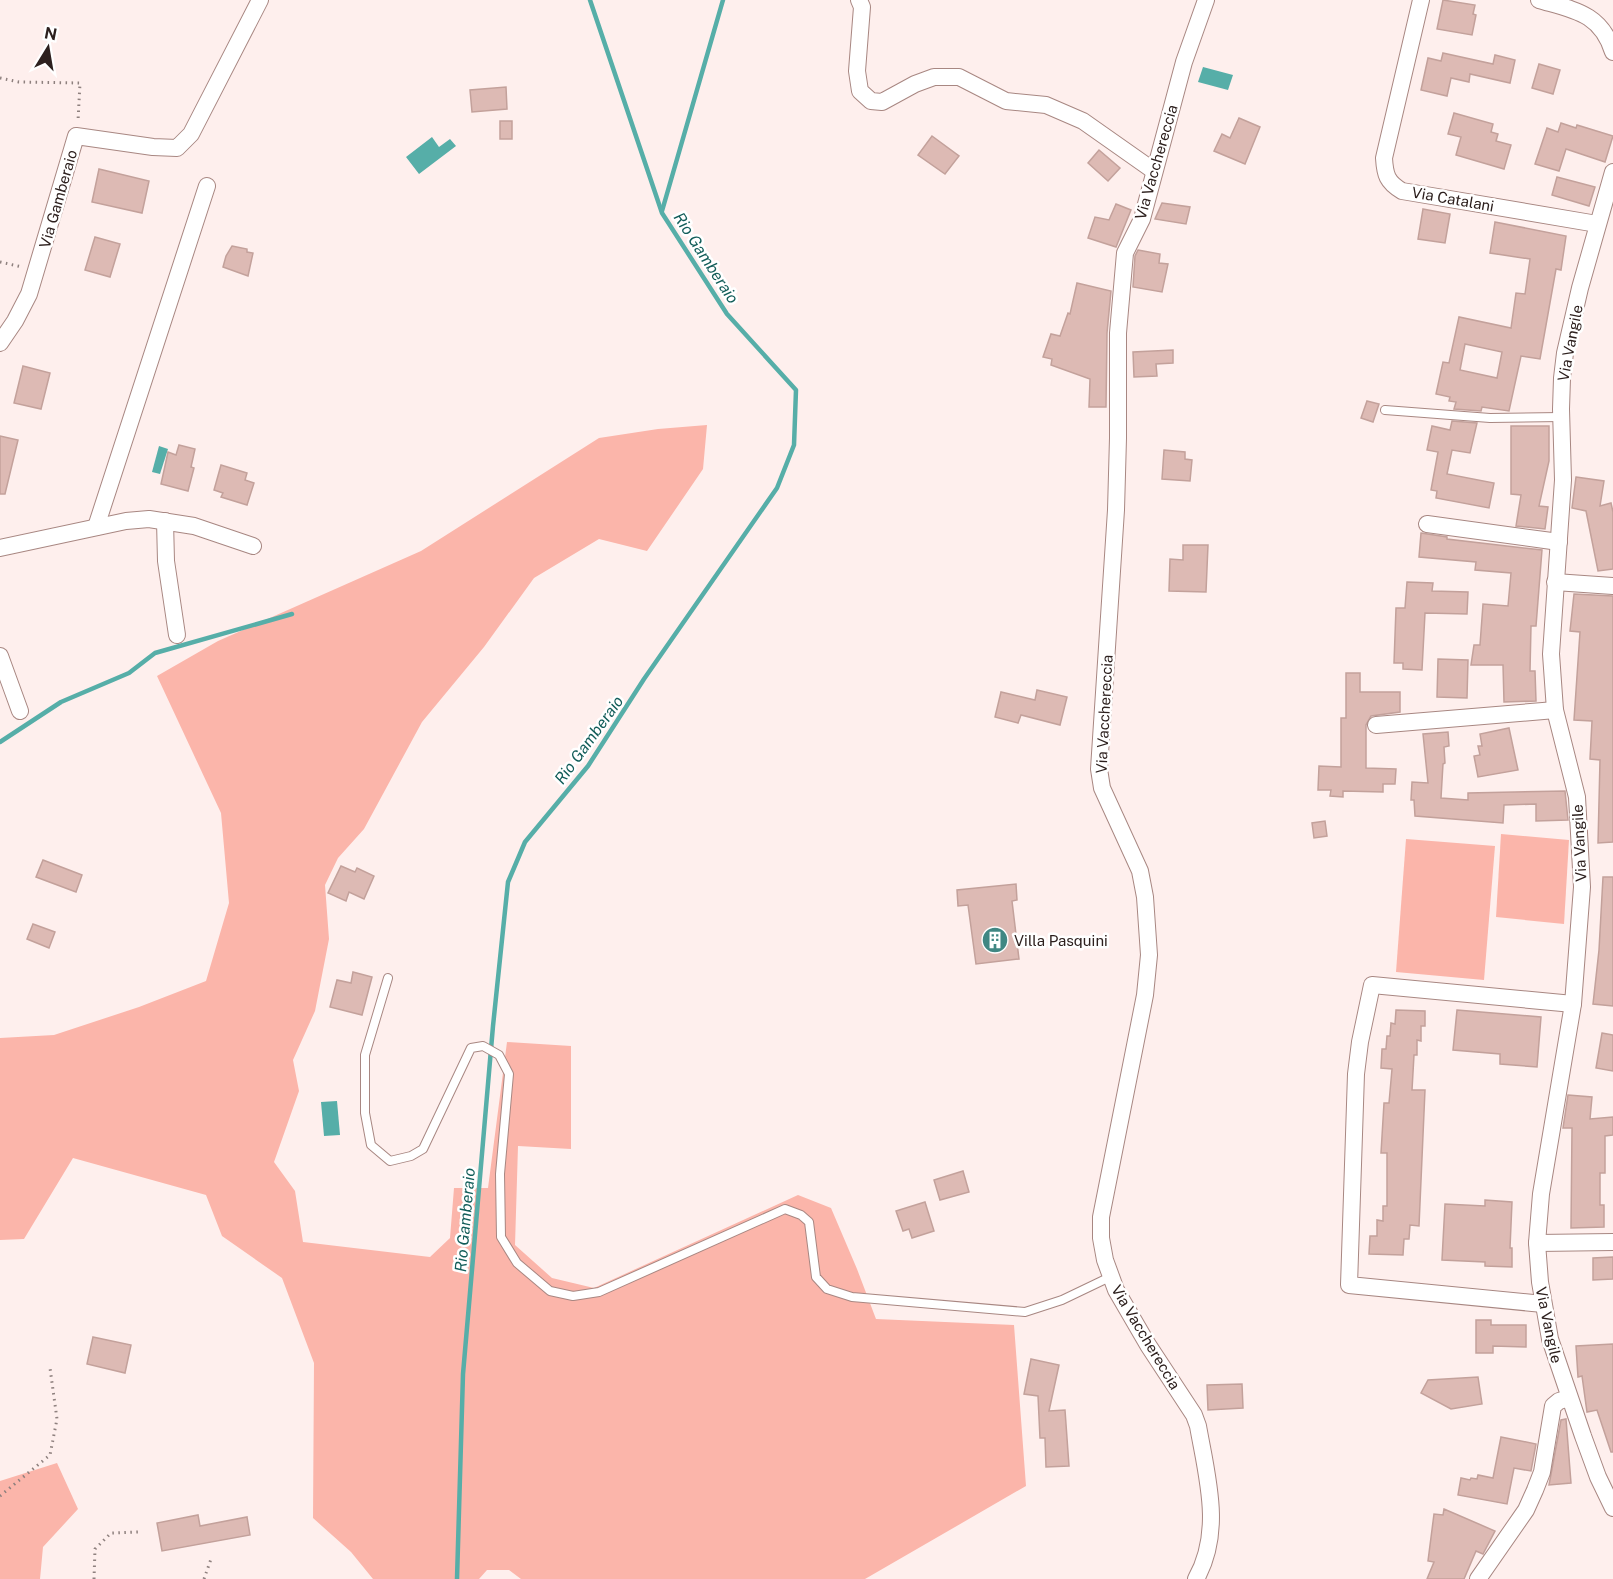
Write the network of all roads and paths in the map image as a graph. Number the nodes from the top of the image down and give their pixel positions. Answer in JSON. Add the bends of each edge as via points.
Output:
{"nodes":[{"id":1,"x":260,"y":0,"type":"edge"},
{"id":2,"x":859,"y":0,"type":"edge"},
{"id":3,"x":1206,"y":0,"type":"edge"},
{"id":4,"x":1420,"y":0,"type":"edge"},
{"id":5,"x":1539,"y":0,"type":"edge"},
{"id":6,"x":1613,"y":52,"type":"edge"},
{"id":7,"x":0,"y":78,"type":"edge"},
{"id":8,"x":76,"y":136,"type":"junction"},
{"id":9,"x":1154,"y":171,"type":"junction"},
{"id":10,"x":1613,"y":172,"type":"edge"},
{"id":11,"x":207,"y":186,"type":"dead end"},
{"id":12,"x":1597,"y":224,"type":"junction"},
{"id":13,"x":0,"y":262,"type":"edge"},
{"id":14,"x":37,"y":271,"type":"junction"},
{"id":15,"x":0,"y":343,"type":"edge"},
{"id":16,"x":1385,"y":410,"type":"dead end"},
{"id":17,"x":1561,"y":417,"type":"junction"},
{"id":18,"x":165,"y":521,"type":"junction"},
{"id":19,"x":1427,"y":524,"type":"dead end"},
{"id":20,"x":96,"y":527,"type":"junction"},
{"id":21,"x":1558,"y":542,"type":"junction"},
{"id":22,"x":253,"y":546,"type":"dead end"},
{"id":23,"x":0,"y":548,"type":"edge"},
{"id":24,"x":1556,"y":582,"type":"junction"},
{"id":25,"x":1613,"y":586,"type":"edge"},
{"id":26,"x":177,"y":635,"type":"dead end"},
{"id":27,"x":0,"y":656,"type":"edge"},
{"id":28,"x":1555,"y":710,"type":"junction"},
{"id":29,"x":20,"y":711,"type":"dead end"},
{"id":30,"x":1376,"y":725,"type":"dead end"},
{"id":31,"x":388,"y":978,"type":"dead end"},
{"id":32,"x":1573,"y":1004,"type":"junction"},
{"id":33,"x":1613,"y":1242,"type":"edge"},
{"id":34,"x":1537,"y":1243,"type":"junction"},
{"id":35,"x":1110,"y":1277,"type":"junction"},
{"id":36,"x":1543,"y":1304,"type":"junction"},
{"id":37,"x":50,"y":1368,"type":"dead end"},
{"id":38,"x":1569,"y":1398,"type":"junction"},
{"id":39,"x":0,"y":1496,"type":"edge"},
{"id":40,"x":1613,"y":1508,"type":"edge"},
{"id":41,"x":138,"y":1532,"type":"dead end"},
{"id":42,"x":211,"y":1559,"type":"dead end"},
{"id":43,"x":94,"y":1579,"type":"edge"},
{"id":44,"x":204,"y":1579,"type":"edge"},
{"id":45,"x":1197,"y":1579,"type":"edge"},
{"id":46,"x":1478,"y":1579,"type":"edge"}],
"edges":[{"from":1,"to":8,"type":"street","name":"Via Gamberaio","via":[[191,134],[177,148]]},
{"from":2,"to":9,"type":"street","via":[[862,6],[857,71],[860,91],[871,101],[882,102],[934,76],[959,77],[1006,101],[1046,105],[1083,122]]},
{"from":3,"to":9,"type":"street","name":"Via Vacchereccia","via":[[1184,62]]},
{"from":4,"to":12,"type":"street","name":"Via Catalani","via":[[1384,158],[1385,176],[1391,184],[1402,191]]},
{"from":5,"to":6,"type":"street","via":[[1579,11],[1598,23]]},
{"from":7,"to":8,"type":"path","via":[[80,83]]},
{"from":8,"to":14,"type":"street","name":"Via Gamberaio"},
{"from":9,"to":35,"type":"street","name":"Via Vacchereccia","via":[[1142,219],[1125,253],[1123,269],[1118,333],[1116,510],[1100,737],[1102,788],[1140,871],[1148,928],[1145,995],[1101,1218],[1101,1238]]},
{"from":10,"to":12,"type":"street","name":"Via Vangile"},
{"from":11,"to":20,"type":"street"},
{"from":12,"to":17,"type":"street","name":"Via Vangile","via":[[1565,353]]},
{"from":13,"to":14,"type":"path"},
{"from":14,"to":15,"type":"street","name":"Via Gamberaio","via":[[22,308]]},
{"from":16,"to":17,"type":"lane","via":[[1490,418]]},
{"from":17,"to":21,"type":"street","name":"Via Vangile","via":[[1563,480]]},
{"from":18,"to":20,"type":"street","via":[[134,519]]},
{"from":18,"to":22,"type":"street","via":[[194,526]]},
{"from":18,"to":26,"type":"street","via":[[166,561]]},
{"from":19,"to":21,"type":"street"},
{"from":20,"to":23,"type":"street"},
{"from":21,"to":24,"type":"street","name":"Via Vangile"},
{"from":24,"to":25,"type":"street"},
{"from":24,"to":28,"type":"street","name":"Via Vangile","via":[[1551,654]]},
{"from":27,"to":29,"type":"street"},
{"from":28,"to":30,"type":"street"},
{"from":28,"to":32,"type":"street","name":"Via Vangile","via":[[1577,797],[1582,859]]},
{"from":31,"to":35,"type":"lane","via":[[365,1055],[365,1113],[371,1145],[390,1161],[423,1149],[471,1048],[483,1046],[500,1055],[509,1074],[500,1174],[501,1237],[517,1263],[550,1291],[573,1296],[599,1292],[785,1209],[809,1222],[816,1277],[827,1289],[852,1297],[1025,1312]]},
{"from":32,"to":34,"type":"street","name":"Via Vangile","via":[[1541,1194]]},
{"from":32,"to":36,"type":"street","via":[[1372,985],[1356,1074],[1348,1285]]},
{"from":33,"to":34,"type":"street"},
{"from":34,"to":36,"type":"street","name":"Via Vangile"},
{"from":35,"to":45,"type":"street","name":"Via Vacchereccia","via":[[1198,1426],[1211,1495],[1212,1526],[1209,1550]]},
{"from":36,"to":38,"type":"street","name":"Via Vangile"},
{"from":37,"to":39,"type":"path","via":[[57,1419],[50,1455]]},
{"from":38,"to":40,"type":"street","name":"Via Vangile"},
{"from":38,"to":46,"type":"street","via":[[1553,1406],[1542,1472],[1531,1500]]},
{"from":41,"to":43,"type":"path","via":[[111,1533],[94,1549]]},
{"from":42,"to":44,"type":"path"}]}
